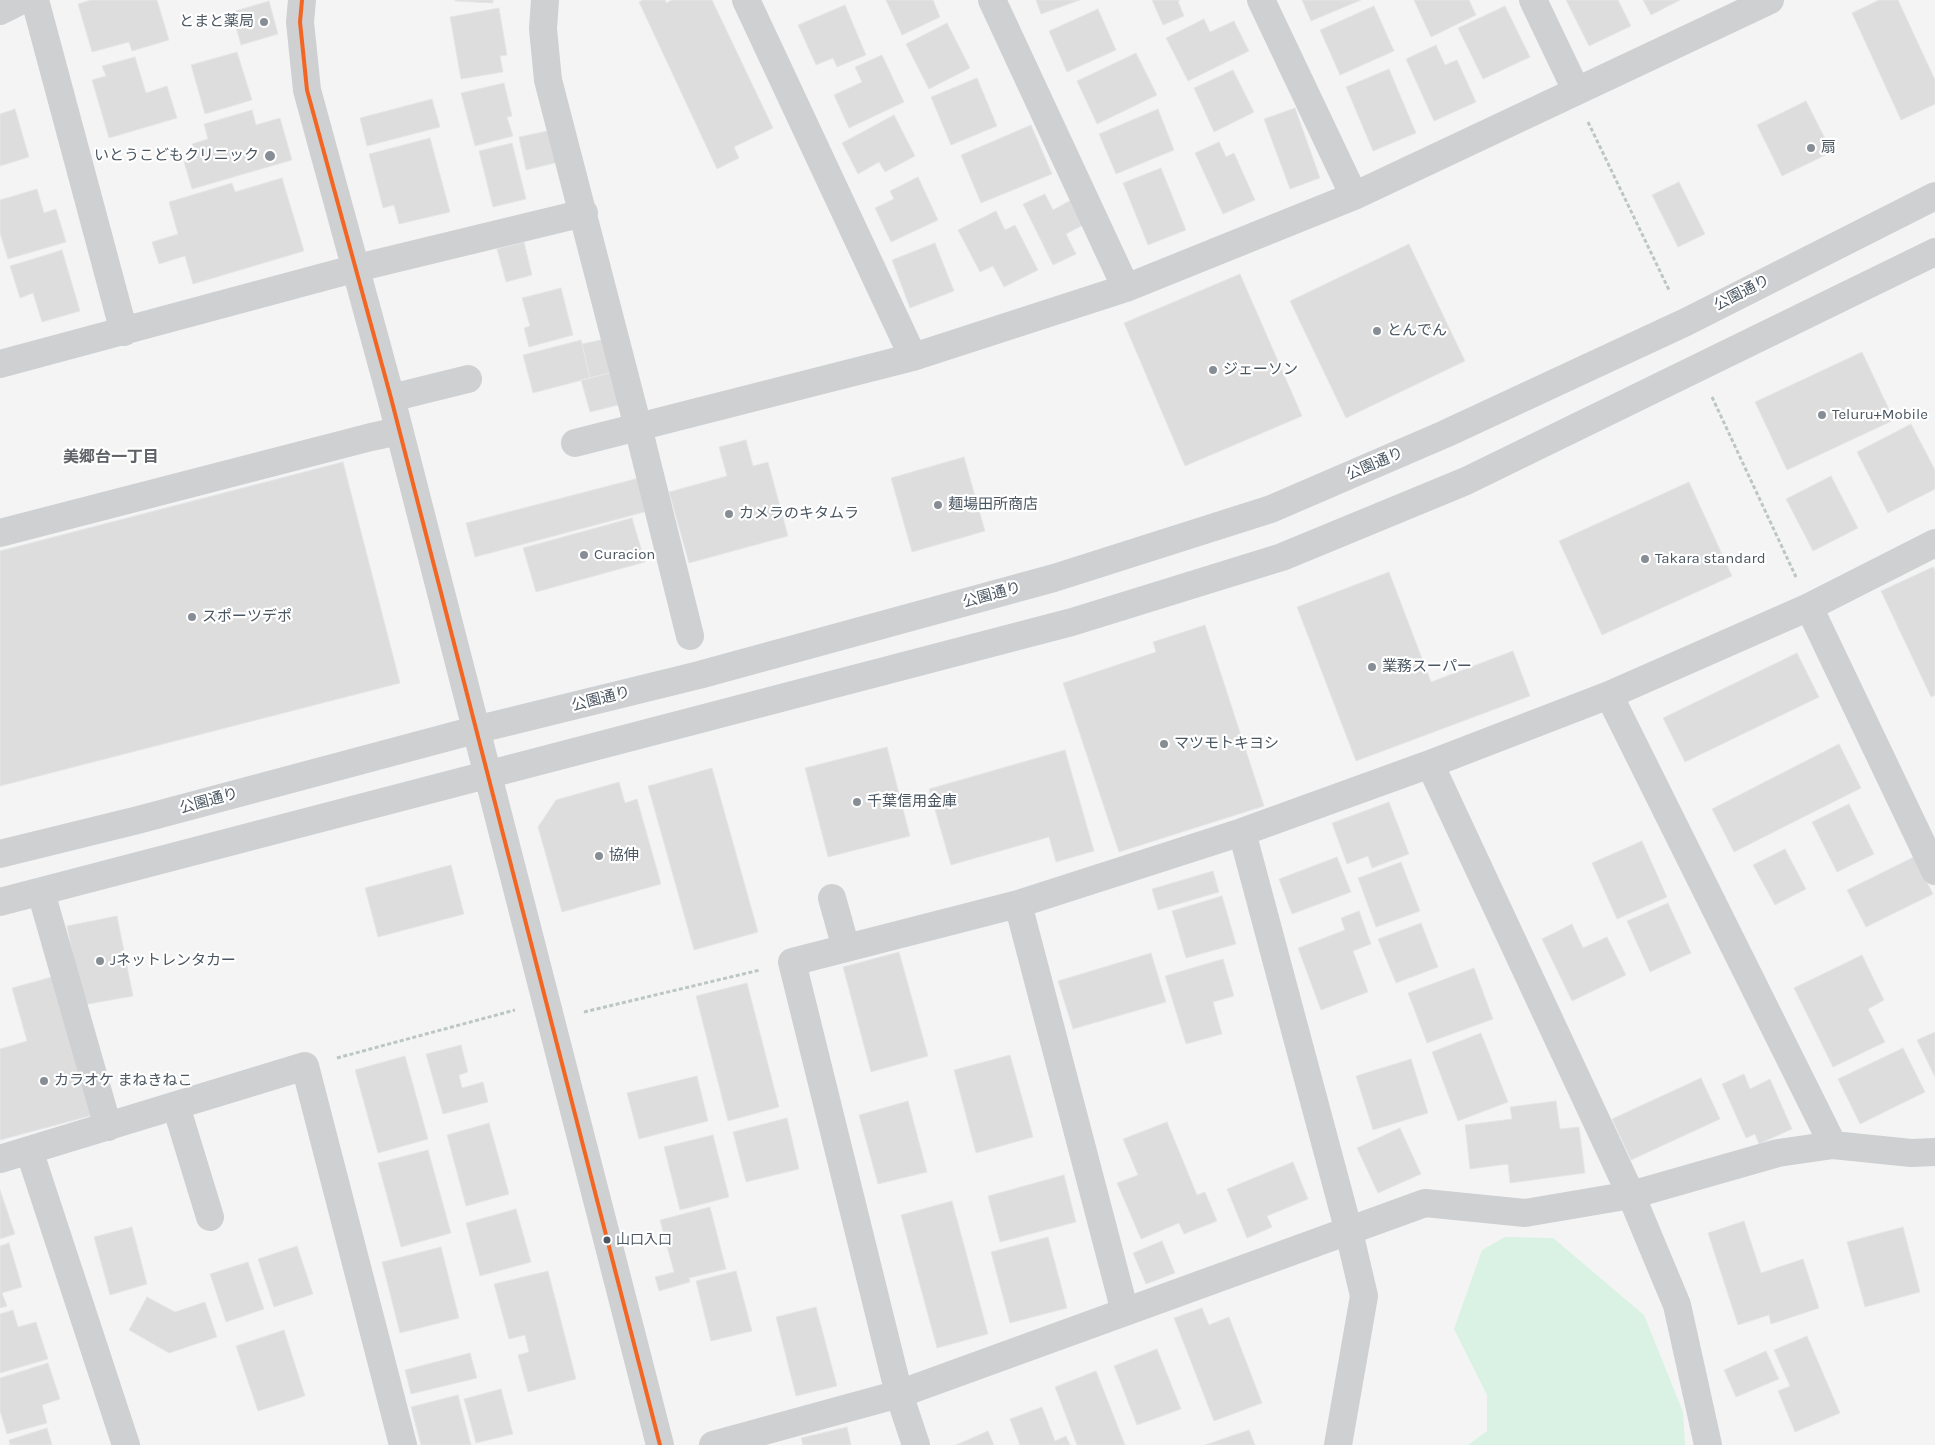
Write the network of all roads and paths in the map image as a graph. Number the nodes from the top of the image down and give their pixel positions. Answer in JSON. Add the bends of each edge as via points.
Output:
{"nodes":[{"id":1,"x":22,"y":0,"type":"edge"},
{"id":2,"x":35,"y":0,"type":"edge"},
{"id":3,"x":302,"y":0,"type":"edge"},
{"id":4,"x":545,"y":0,"type":"edge"},
{"id":5,"x":746,"y":0,"type":"edge"},
{"id":6,"x":992,"y":0,"type":"edge"},
{"id":7,"x":1261,"y":0,"type":"edge"},
{"id":8,"x":1533,"y":0,"type":"edge"},
{"id":9,"x":1770,"y":0,"type":"edge"},
{"id":10,"x":0,"y":11,"type":"edge"},
{"id":11,"x":1574,"y":91,"type":"junction"},
{"id":12,"x":1354,"y":196,"type":"junction"},
{"id":13,"x":1935,"y":196,"type":"edge"},
{"id":14,"x":584,"y":213,"type":"junction"},
{"id":15,"x":1935,"y":252,"type":"edge"},
{"id":16,"x":357,"y":268,"type":"junction"},
{"id":17,"x":1126,"y":288,"type":"junction"},
{"id":18,"x":1671,"y":295,"type":"dead end"},
{"id":19,"x":124,"y":332,"type":"junction"},
{"id":20,"x":913,"y":357,"type":"junction"},
{"id":21,"x":0,"y":364,"type":"edge"},
{"id":22,"x":468,"y":379,"type":"dead end"},
{"id":23,"x":1711,"y":394,"type":"dead end"},
{"id":24,"x":391,"y":398,"type":"junction"},
{"id":25,"x":638,"y":427,"type":"junction"},
{"id":26,"x":399,"y":432,"type":"junction"},
{"id":27,"x":575,"y":443,"type":"dead end"},
{"id":28,"x":0,"y":532,"type":"edge"},
{"id":29,"x":1935,"y":543,"type":"edge"},
{"id":30,"x":1809,"y":607,"type":"junction"},
{"id":31,"x":690,"y":636,"type":"dead end"},
{"id":32,"x":1609,"y":695,"type":"junction"},
{"id":33,"x":475,"y":730,"type":"junction"},
{"id":34,"x":1430,"y":764,"type":"junction"},
{"id":35,"x":487,"y":775,"type":"junction"},
{"id":36,"x":1242,"y":832,"type":"junction"},
{"id":37,"x":0,"y":854,"type":"edge"},
{"id":38,"x":1935,"y":871,"type":"edge"},
{"id":39,"x":41,"y":892,"type":"junction"},
{"id":40,"x":832,"y":898,"type":"dead end"},
{"id":41,"x":0,"y":902,"type":"edge"},
{"id":42,"x":1018,"y":904,"type":"junction"},
{"id":43,"x":846,"y":948,"type":"junction"},
{"id":44,"x":792,"y":962,"type":"junction"},
{"id":45,"x":520,"y":1009,"type":"dead end"},
{"id":46,"x":580,"y":1013,"type":"dead end"},
{"id":47,"x":305,"y":1066,"type":"junction"},
{"id":48,"x":176,"y":1106,"type":"junction"},
{"id":49,"x":108,"y":1127,"type":"junction"},
{"id":50,"x":1833,"y":1145,"type":"junction"},
{"id":51,"x":30,"y":1150,"type":"junction"},
{"id":52,"x":1935,"y":1152,"type":"edge"},
{"id":53,"x":0,"y":1159,"type":"edge"},
{"id":54,"x":1631,"y":1195,"type":"junction"},
{"id":55,"x":210,"y":1216,"type":"dead end"},
{"id":56,"x":1349,"y":1232,"type":"junction"},
{"id":57,"x":1126,"y":1312,"type":"junction"},
{"id":58,"x":899,"y":1394,"type":"junction"},
{"id":59,"x":126,"y":1445,"type":"edge"},
{"id":60,"x":402,"y":1445,"type":"edge"},
{"id":61,"x":660,"y":1445,"type":"edge"},
{"id":62,"x":713,"y":1445,"type":"edge"},
{"id":63,"x":916,"y":1445,"type":"edge"},
{"id":64,"x":1338,"y":1445,"type":"edge"},
{"id":65,"x":1708,"y":1445,"type":"edge"}],
"edges":[{"from":1,"to":10,"type":"street"},
{"from":2,"to":19,"type":"street"},
{"from":3,"to":16,"type":"street","via":[[300,22],[307,90]]},
{"from":4,"to":14,"type":"street","via":[[548,80]]},
{"from":5,"to":20,"type":"street"},
{"from":6,"to":17,"type":"street"},
{"from":7,"to":12,"type":"street"},
{"from":8,"to":11,"type":"street"},
{"from":9,"to":11,"type":"street"},
{"from":11,"to":12,"type":"street"},
{"from":11,"to":18,"type":"path"},
{"from":12,"to":17,"type":"street"},
{"from":13,"to":33,"type":"street","name":"公園通り","via":[[1686,322],[1446,434],[1270,510],[1054,578],[699,675]]},
{"from":14,"to":16,"type":"street"},
{"from":14,"to":25,"type":"street"},
{"from":15,"to":35,"type":"street","via":[[1466,481],[1282,557],[1072,622]]},
{"from":16,"to":19,"type":"street"},
{"from":16,"to":24,"type":"street"},
{"from":17,"to":20,"type":"street"},
{"from":19,"to":21,"type":"street"},
{"from":20,"to":25,"type":"street"},
{"from":22,"to":24,"type":"street"},
{"from":23,"to":30,"type":"path"},
{"from":24,"to":26,"type":"street"},
{"from":25,"to":27,"type":"street"},
{"from":25,"to":31,"type":"street"},
{"from":26,"to":28,"type":"street"},
{"from":26,"to":33,"type":"street"},
{"from":29,"to":30,"type":"street"},
{"from":30,"to":32,"type":"street"},
{"from":30,"to":38,"type":"street"},
{"from":32,"to":34,"type":"street"},
{"from":32,"to":50,"type":"street"},
{"from":33,"to":35,"type":"street"},
{"from":33,"to":37,"type":"street","name":"公園通り"},
{"from":34,"to":36,"type":"street"},
{"from":34,"to":54,"type":"street"},
{"from":35,"to":39,"type":"street"},
{"from":35,"to":61,"type":"street"},
{"from":36,"to":42,"type":"street"},
{"from":36,"to":56,"type":"street"},
{"from":39,"to":41,"type":"street"},
{"from":39,"to":49,"type":"street"},
{"from":40,"to":43,"type":"street"},
{"from":42,"to":43,"type":"street"},
{"from":42,"to":57,"type":"street"},
{"from":43,"to":44,"type":"street"},
{"from":44,"to":46,"type":"path"},
{"from":44,"to":58,"type":"street"},
{"from":45,"to":47,"type":"path"},
{"from":47,"to":48,"type":"street"},
{"from":47,"to":60,"type":"street"},
{"from":48,"to":49,"type":"street"},
{"from":48,"to":55,"type":"street"},
{"from":49,"to":51,"type":"street"},
{"from":50,"to":52,"type":"street","via":[[1911,1153]]},
{"from":50,"to":54,"type":"street","via":[[1778,1153]]},
{"from":51,"to":53,"type":"street"},
{"from":51,"to":59,"type":"street"},
{"from":54,"to":56,"type":"street","via":[[1525,1212],[1425,1203]]},
{"from":54,"to":65,"type":"street","via":[[1677,1305]]},
{"from":56,"to":57,"type":"street"},
{"from":56,"to":64,"type":"street","via":[[1364,1296]]},
{"from":57,"to":58,"type":"street"},
{"from":58,"to":62,"type":"street"},
{"from":58,"to":63,"type":"street"}]}
